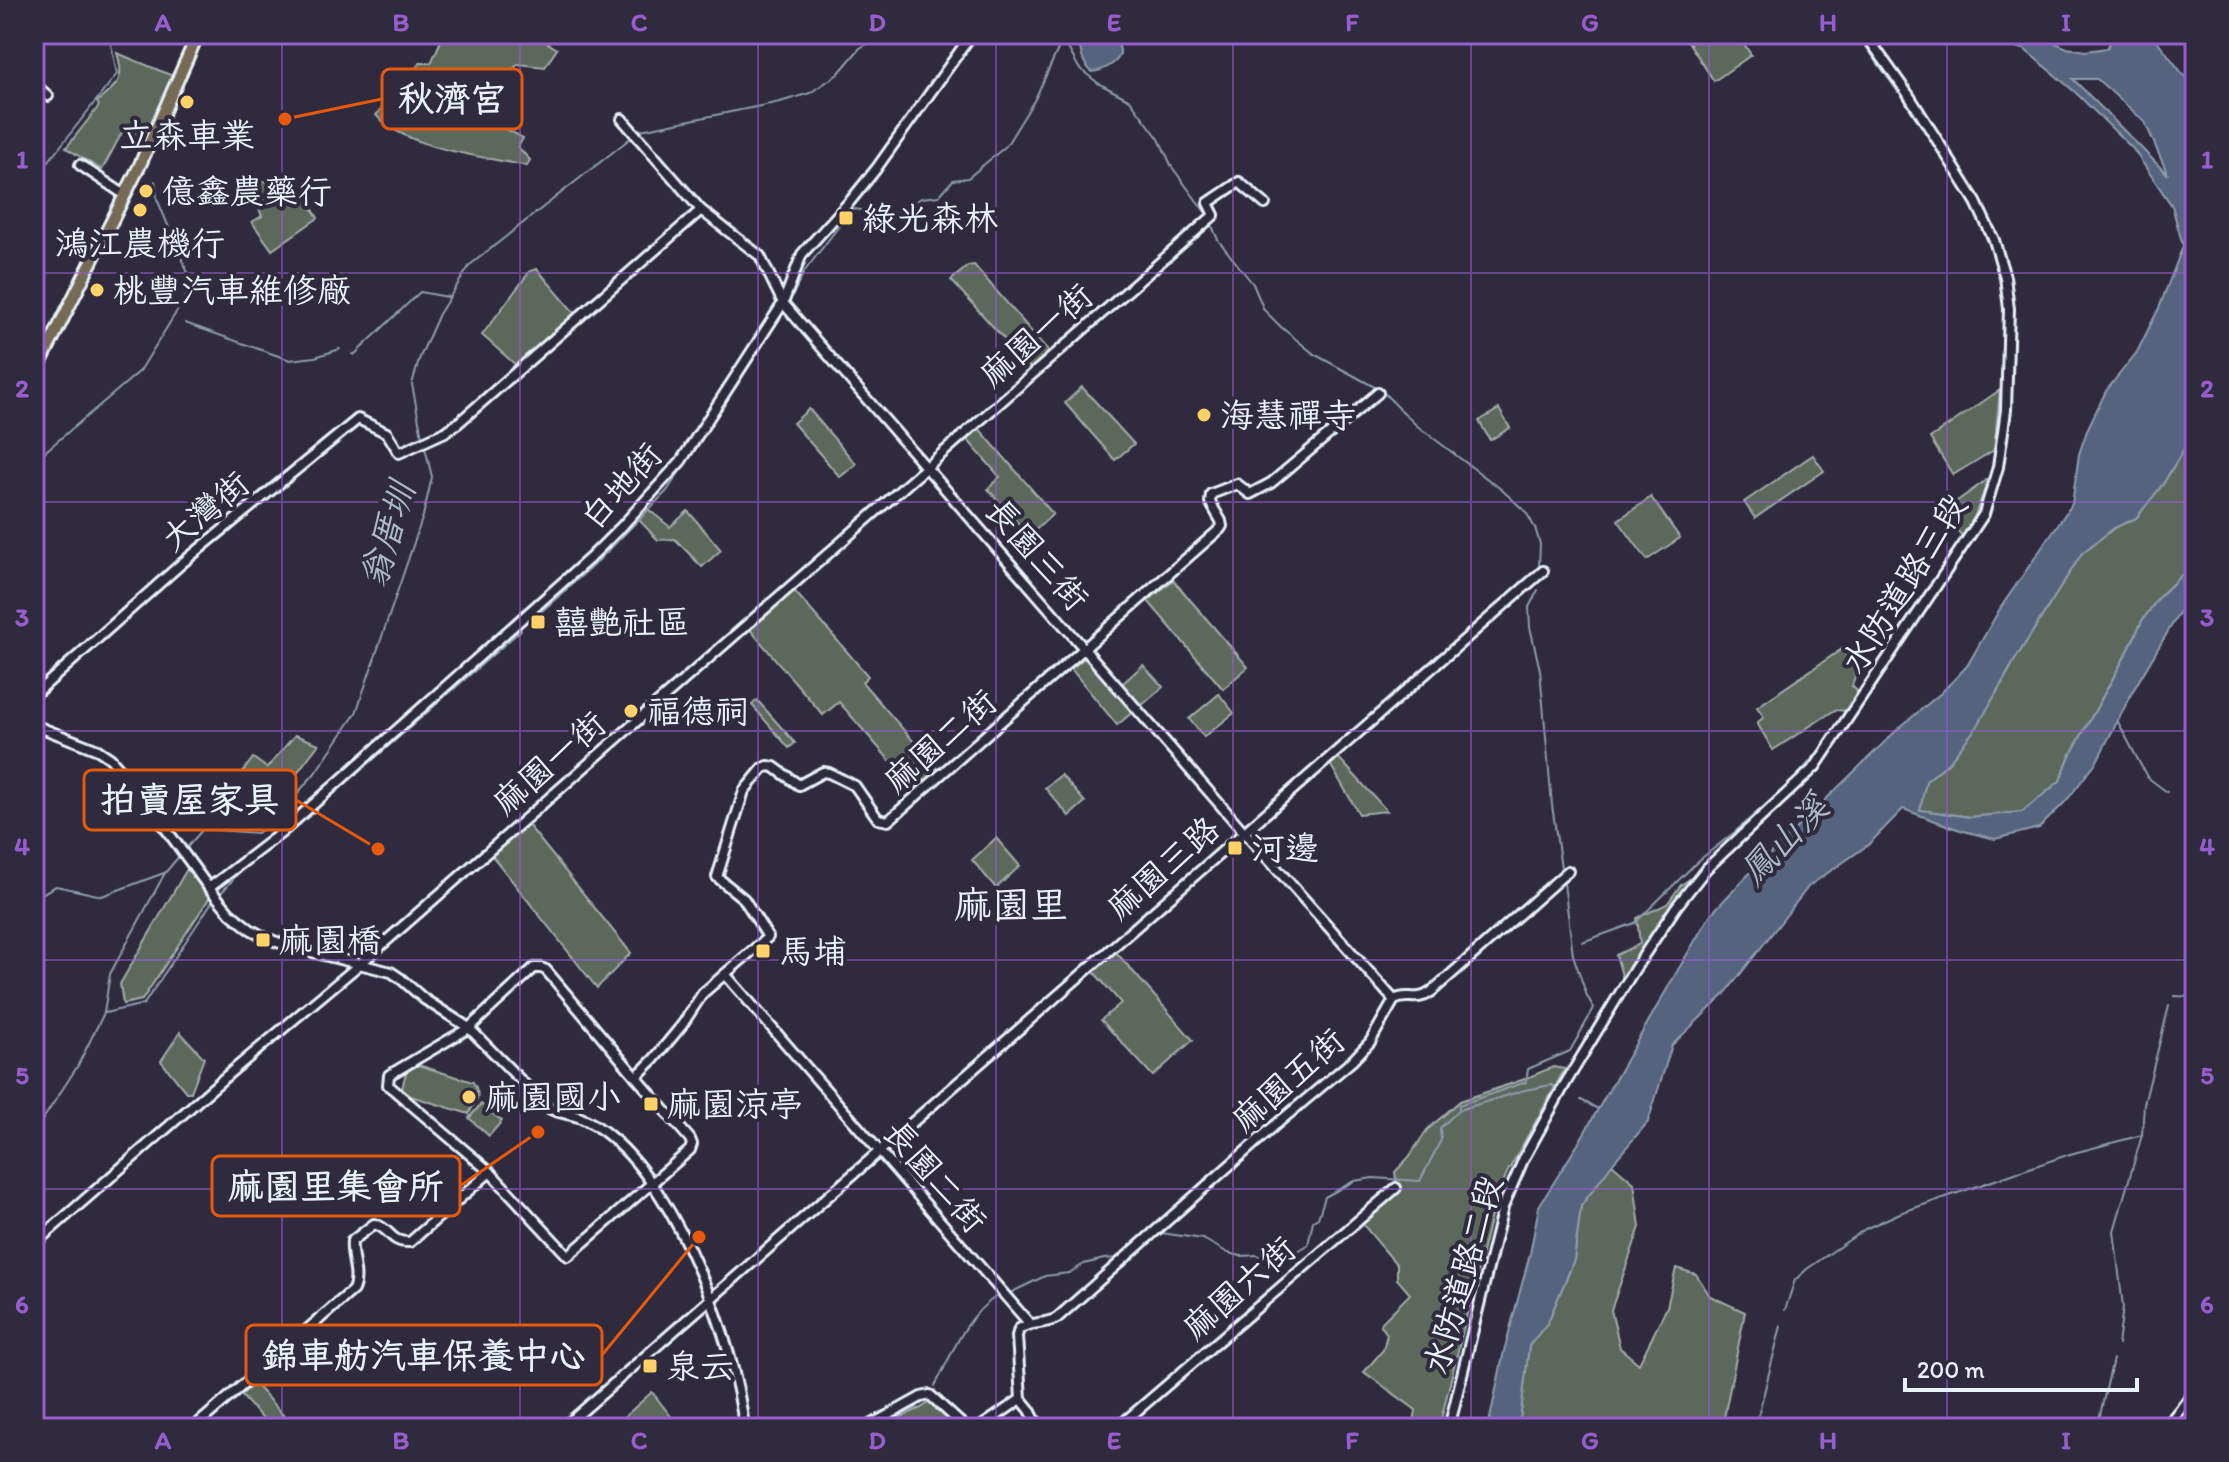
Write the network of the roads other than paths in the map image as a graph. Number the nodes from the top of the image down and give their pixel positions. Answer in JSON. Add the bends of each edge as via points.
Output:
{"nodes":[{"id":1,"x":198,"y":34,"type":"edge"},
{"id":2,"x":972,"y":34,"type":"edge"},
{"id":3,"x":1865,"y":34,"type":"edge"},
{"id":4,"x":34,"y":84,"type":"edge"},
{"id":5,"x":48,"y":96,"type":"dead end"},
{"id":6,"x":622,"y":119,"type":"dead end"},
{"id":7,"x":80,"y":165,"type":"dead end"},
{"id":8,"x":125,"y":195,"type":"junction"},
{"id":9,"x":1265,"y":204,"type":"dead end"},
{"id":10,"x":701,"y":210,"type":"junction"},
{"id":11,"x":783,"y":303,"type":"junction"},
{"id":12,"x":34,"y":376,"type":"edge"},
{"id":13,"x":1378,"y":393,"type":"dead end"},
{"id":14,"x":926,"y":466,"type":"junction"},
{"id":15,"x":1543,"y":571,"type":"dead end"},
{"id":16,"x":1085,"y":649,"type":"junction"},
{"id":17,"x":34,"y":695,"type":"edge"},
{"id":18,"x":34,"y":725,"type":"edge"},
{"id":19,"x":1244,"y":832,"type":"junction"},
{"id":20,"x":1568,"y":871,"type":"dead end"},
{"id":21,"x":209,"y":888,"type":"junction"},
{"id":22,"x":360,"y":964,"type":"junction"},
{"id":23,"x":725,"y":974,"type":"junction"},
{"id":24,"x":1394,"y":1000,"type":"junction"},
{"id":25,"x":1607,"y":1014,"type":"joint"},
{"id":26,"x":469,"y":1028,"type":"junction"},
{"id":27,"x":636,"y":1077,"type":"junction"},
{"id":28,"x":878,"y":1151,"type":"junction"},
{"id":29,"x":490,"y":1172,"type":"junction"},
{"id":30,"x":652,"y":1184,"type":"junction"},
{"id":31,"x":1396,"y":1188,"type":"dead end"},
{"id":32,"x":34,"y":1244,"type":"edge"},
{"id":33,"x":710,"y":1300,"type":"junction"},
{"id":34,"x":1029,"y":1323,"type":"junction"},
{"id":35,"x":2195,"y":1391,"type":"edge"},
{"id":36,"x":1021,"y":1399,"type":"junction"},
{"id":37,"x":193,"y":1428,"type":"edge"},
{"id":38,"x":563,"y":1428,"type":"edge"},
{"id":39,"x":744,"y":1428,"type":"edge"},
{"id":40,"x":865,"y":1428,"type":"edge"},
{"id":41,"x":966,"y":1428,"type":"edge"},
{"id":42,"x":979,"y":1428,"type":"edge"},
{"id":43,"x":1039,"y":1428,"type":"edge"},
{"id":44,"x":1117,"y":1428,"type":"edge"},
{"id":45,"x":1449,"y":1428,"type":"edge"},
{"id":46,"x":2165,"y":1428,"type":"edge"}],
"edges":[{"from":1,"to":8,"type":"main road"},
{"from":2,"to":11,"type":"street","name":"白地街","via":[[870,177],[802,254]]},
{"from":3,"to":25,"type":"street","name":"水防道路三段","via":[[1952,162],[1994,240],[2009,309],[2006,410],[1998,467],[1984,514],[1963,549],[1815,767],[1706,869]]},
{"from":4,"to":5,"type":"street"},
{"from":6,"to":10,"type":"street","name":"長園三街"},
{"from":7,"to":8,"type":"street"},
{"from":8,"to":12,"type":"main road"},
{"from":9,"to":14,"type":"street","name":"麻園一街","via":[[1239,182],[1208,203],[1214,215]]},
{"from":10,"to":11,"type":"street","name":"長園三街","via":[[760,256]]},
{"from":10,"to":17,"type":"street","name":"大灣街","via":[[457,424],[399,453],[387,433],[358,419],[181,564]]},
{"from":11,"to":14,"type":"street","name":"長園三街"},
{"from":11,"to":21,"type":"street","name":"白地街","via":[[681,461],[623,525],[281,833]]},
{"from":13,"to":16,"type":"street","name":"麻園二街","via":[[1271,483],[1250,494],[1237,484],[1211,494],[1220,529]]},
{"from":14,"to":16,"type":"street","name":"長園三街"},
{"from":14,"to":22,"type":"street","name":"麻園一街"},
{"from":15,"to":19,"type":"street","name":"麻園三路"},
{"from":16,"to":19,"type":"street","name":"長園三街"},
{"from":16,"to":23,"type":"street","name":"麻園二街","via":[[888,821],[878,819],[855,786],[829,773],[799,785],[774,767],[763,768],[744,791],[717,877],[744,899],[768,937]]},
{"from":18,"to":21,"type":"street","via":[[110,758]]},
{"from":19,"to":24,"type":"street","name":"長園三街"},
{"from":19,"to":28,"type":"street","name":"麻園三路"},
{"from":20,"to":24,"type":"street","via":[[1423,998]]},
{"from":21,"to":22,"type":"street","via":[[231,914],[266,938]]},
{"from":22,"to":26,"type":"street","via":[[391,972]]},
{"from":22,"to":32,"type":"street","name":"麻園一街"},
{"from":23,"to":27,"type":"street","name":"麻園二街","via":[[703,993]]},
{"from":23,"to":28,"type":"street","name":"長園二街"},
{"from":24,"to":34,"type":"street","name":"麻園五街","via":[[1370,1042],[1352,1061],[1055,1320]]},
{"from":25,"to":45,"type":"street","name":"水防道路二段","via":[[1524,1158],[1503,1207]]},
{"from":26,"to":27,"type":"street","via":[[534,968],[541,968]]},
{"from":26,"to":29,"type":"street","via":[[389,1075],[388,1085]]},
{"from":26,"to":30,"type":"street","via":[[547,1107],[583,1118],[612,1138]]},
{"from":27,"to":30,"type":"street","via":[[692,1144]]},
{"from":28,"to":33,"type":"street","name":"麻園三路"},
{"from":28,"to":34,"type":"street","name":"長園二街"},
{"from":29,"to":30,"type":"street","via":[[568,1256]]},
{"from":29,"to":37,"type":"street","via":[[410,1242],[394,1240],[382,1226],[365,1229],[352,1241],[353,1290]]},
{"from":30,"to":33,"type":"street","via":[[687,1244]]},
{"from":31,"to":44,"type":"street","name":"麻園六街"},
{"from":33,"to":38,"type":"street","name":"麻園三路"},
{"from":33,"to":39,"type":"street","via":[[731,1358]]},
{"from":34,"to":36,"type":"street","via":[[1017,1332]]},
{"from":35,"to":46,"type":"street"},
{"from":36,"to":42,"type":"street"},
{"from":36,"to":43,"type":"street"},
{"from":40,"to":41,"type":"street","via":[[930,1395]]}]}
